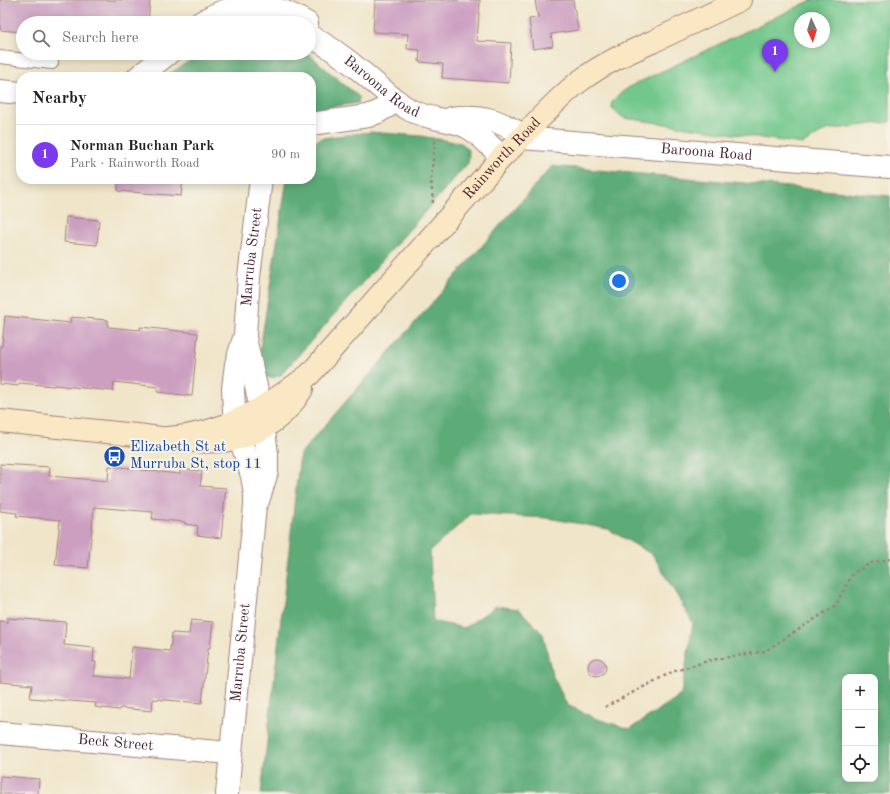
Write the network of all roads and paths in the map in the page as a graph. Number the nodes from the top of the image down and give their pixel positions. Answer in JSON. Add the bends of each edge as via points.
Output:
{"nodes":[{"id":1,"x":732,"y":2,"type":"edge"},
{"id":2,"x":252,"y":5,"type":"edge"},
{"id":3,"x":209,"y":16,"type":"edge"},
{"id":4,"x":239,"y":16,"type":"edge"},
{"id":5,"x":267,"y":16,"type":"edge"},
{"id":6,"x":297,"y":16,"type":"edge"},
{"id":7,"x":316,"y":32,"type":"edge"},
{"id":8,"x":316,"y":40,"type":"edge"},
{"id":9,"x":330,"y":47,"type":"junction"},
{"id":10,"x":0,"y":57,"type":"edge"},
{"id":11,"x":16,"y":59,"type":"edge"},
{"id":12,"x":26,"y":60,"type":"edge"},
{"id":13,"x":160,"y":60,"type":"edge"},
{"id":14,"x":52,"y":63,"type":"dead end"},
{"id":15,"x":144,"y":72,"type":"edge"},
{"id":16,"x":0,"y":91,"type":"edge"},
{"id":17,"x":16,"y":92,"type":"edge"},
{"id":18,"x":397,"y":101,"type":"junction"},
{"id":19,"x":437,"y":118,"type":"junction"},
{"id":20,"x":316,"y":123,"type":"edge"},
{"id":21,"x":523,"y":137,"type":"junction"},
{"id":22,"x":502,"y":158,"type":"junction"},
{"id":23,"x":890,"y":167,"type":"edge"},
{"id":24,"x":260,"y":184,"type":"edge"},
{"id":25,"x":437,"y":231,"type":"junction"},
{"id":26,"x":245,"y":335,"type":"junction"},
{"id":27,"x":262,"y":419,"type":"junction"},
{"id":28,"x":0,"y":421,"type":"edge"},
{"id":29,"x":238,"y":430,"type":"junction"},
{"id":30,"x":255,"y":511,"type":"junction"},
{"id":31,"x":890,"y":560,"type":"edge"},
{"id":32,"x":605,"y":707,"type":"dead end"},
{"id":33,"x":0,"y":733,"type":"edge"},
{"id":34,"x":230,"y":753,"type":"junction"},
{"id":35,"x":227,"y":794,"type":"edge"}],
"edges":[{"from":1,"to":21,"type":"street","name":"Rainworth Road","via":[[605,64],[581,80],[551,106]]},
{"from":2,"to":3,"type":"street","name":"Baroona Road","via":[[231,4]]},
{"from":2,"to":4,"type":"street","name":"Baroona Road"},
{"from":2,"to":5,"type":"street","name":"Baroona Road"},
{"from":2,"to":6,"type":"street","name":"Baroona Road","via":[[279,6]]},
{"from":7,"to":9,"type":"street","name":"Baroona Road"},
{"from":8,"to":9,"type":"street","name":"Baroona Road"},
{"from":9,"to":18,"type":"street","name":"Baroona Road"},
{"from":10,"to":11,"type":"lane"},
{"from":12,"to":14,"type":"lane"},
{"from":13,"to":15,"type":"street"},
{"from":16,"to":17,"type":"street"},
{"from":18,"to":19,"type":"street","name":"Baroona Road","via":[[414,112]]},
{"from":18,"to":20,"type":"street","via":[[368,116]]},
{"from":19,"to":21,"type":"street","name":"Baroona Road","via":[[488,118]]},
{"from":19,"to":22,"type":"street","name":"Baroona Road","via":[[459,124],[474,132]]},
{"from":19,"to":25,"type":"path","via":[[431,179]]},
{"from":21,"to":22,"type":"street","name":"Rainworth Road"},
{"from":21,"to":23,"type":"street","name":"Baroona Road"},
{"from":22,"to":25,"type":"street","name":"Rainworth Road"},
{"from":24,"to":26,"type":"street","name":"Marruba Street"},
{"from":25,"to":27,"type":"street","name":"Rainworth Road","via":[[310,374],[292,404],[277,420]]},
{"from":26,"to":27,"type":"street","name":"Marruba Street"},
{"from":26,"to":29,"type":"street","name":"Marruba Street","via":[[234,376],[233,399]]},
{"from":27,"to":29,"type":"street","name":"Rainworth Road"},
{"from":27,"to":30,"type":"street","name":"Marruba Street","via":[[267,469]]},
{"from":28,"to":29,"type":"street","name":"Rainworth Road","via":[[211,441]]},
{"from":29,"to":30,"type":"street","name":"Marruba Street","via":[[253,480]]},
{"from":30,"to":34,"type":"street","name":"Marruba Street"},
{"from":31,"to":32,"type":"path","via":[[871,563],[853,573],[835,606],[765,652],[711,660],[672,672]]},
{"from":33,"to":34,"type":"street","name":"Beck Street"},
{"from":34,"to":35,"type":"street","name":"Marruba Street"}]}
